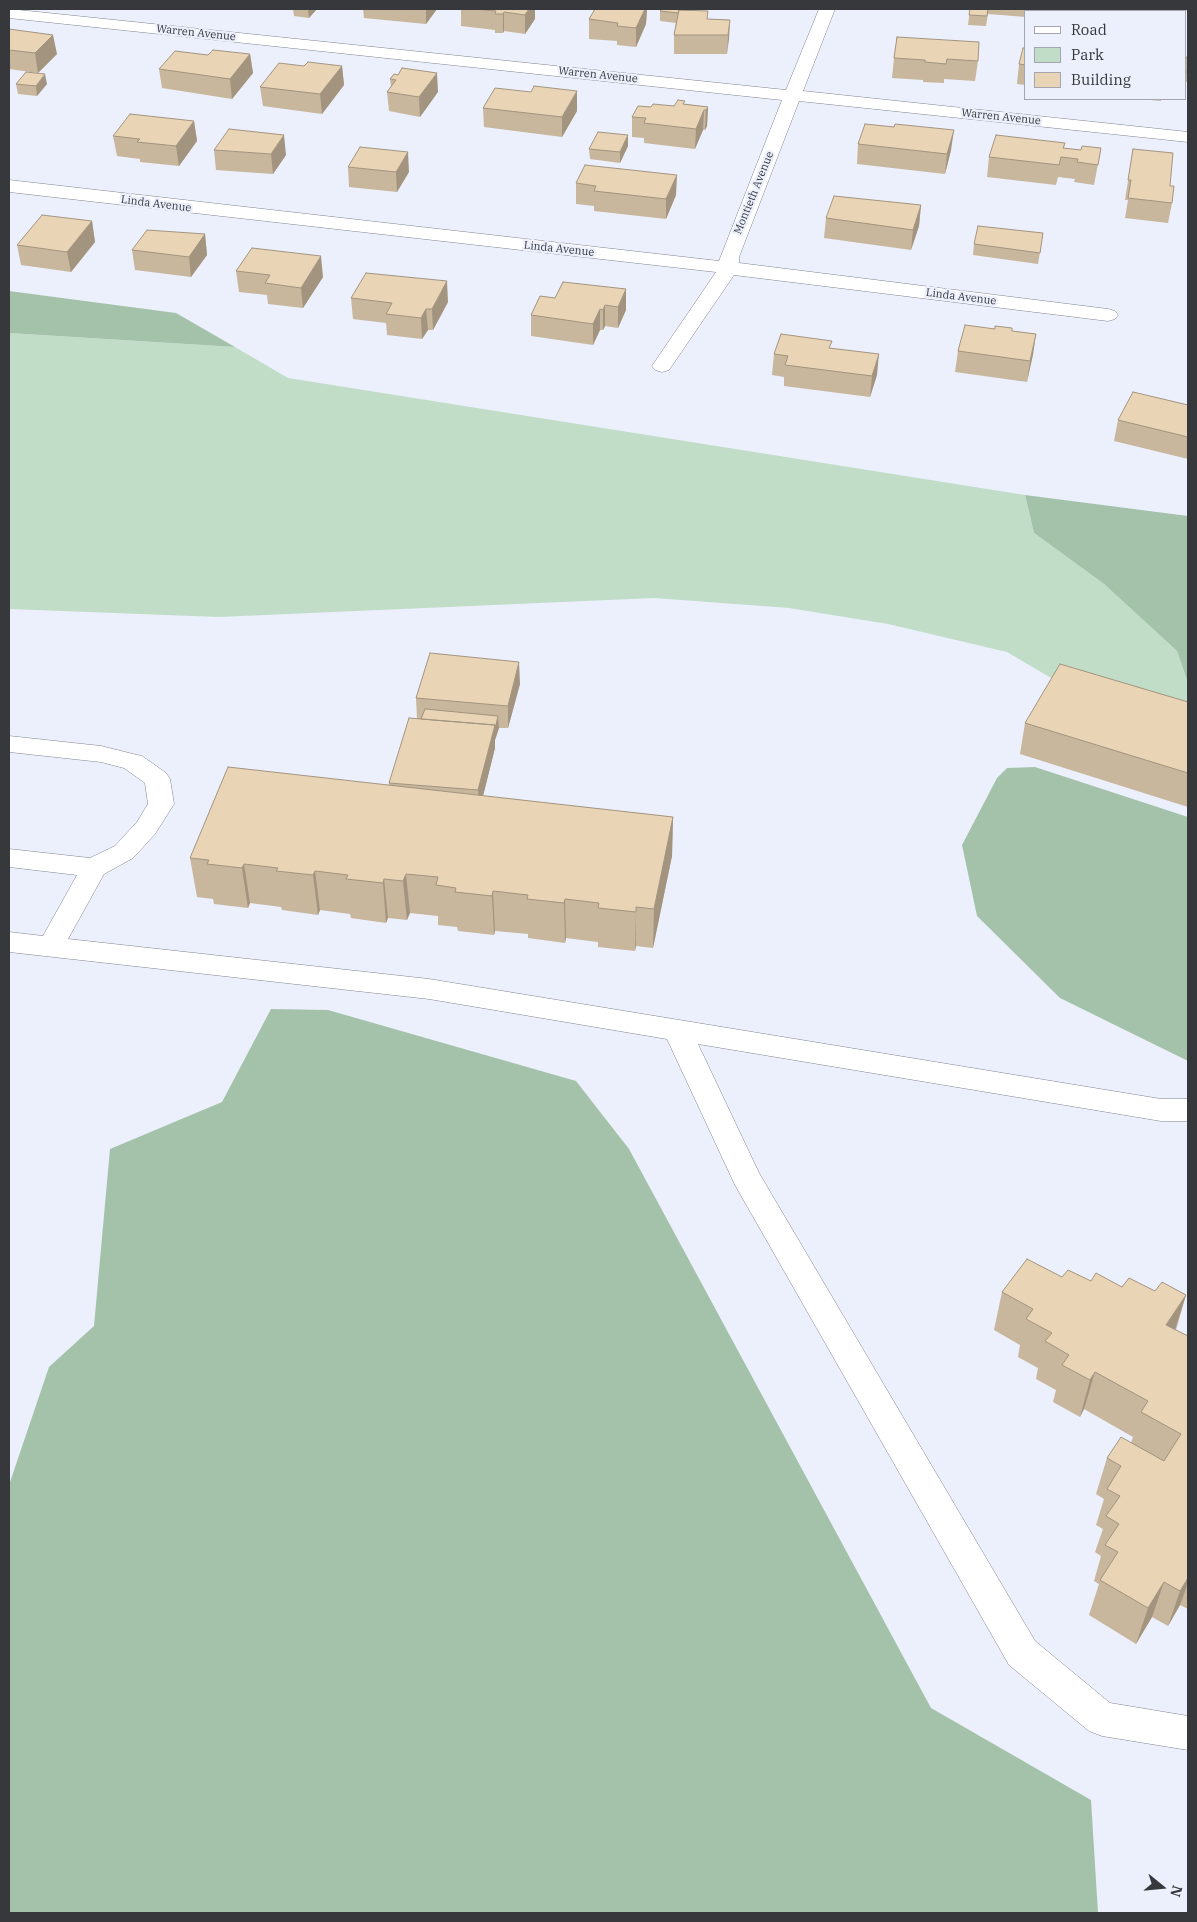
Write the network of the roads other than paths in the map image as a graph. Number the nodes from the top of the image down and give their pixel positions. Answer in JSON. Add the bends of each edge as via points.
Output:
{"nodes":[{"id":1,"x":140,"y":9,"type":"edge"},
{"id":2,"x":826,"y":9,"type":"edge"},
{"id":3,"x":9,"y":13,"type":"edge"},
{"id":4,"x":123,"y":25,"type":"junction"},
{"id":5,"x":793,"y":95,"type":"junction"},
{"id":6,"x":1188,"y":137,"type":"edge"},
{"id":7,"x":9,"y":186,"type":"edge"},
{"id":8,"x":729,"y":268,"type":"junction"},
{"id":9,"x":1108,"y":315,"type":"dead end"},
{"id":10,"x":662,"y":366,"type":"dead end"},
{"id":11,"x":9,"y":744,"type":"edge"},
{"id":12,"x":9,"y":858,"type":"edge"},
{"id":13,"x":94,"y":868,"type":"junction"},
{"id":14,"x":9,"y":942,"type":"edge"},
{"id":15,"x":50,"y":946,"type":"junction"},
{"id":16,"x":677,"y":1030,"type":"junction"},
{"id":17,"x":1188,"y":1110,"type":"edge"},
{"id":18,"x":1188,"y":1733,"type":"edge"}],
"edges":[{"from":1,"to":4,"type":"street"},
{"from":2,"to":5,"type":"street","name":"Montieth Avenue"},
{"from":3,"to":4,"type":"street","name":"Warren Avenue"},
{"from":4,"to":5,"type":"street","name":"Warren Avenue"},
{"from":5,"to":6,"type":"street","name":"Warren Avenue"},
{"from":5,"to":8,"type":"street","name":"Montieth Avenue","via":[[729,256]]},
{"from":7,"to":8,"type":"street","name":"Linda Avenue"},
{"from":8,"to":9,"type":"street","name":"Linda Avenue"},
{"from":8,"to":10,"type":"street","name":"Montieth Avenue"},
{"from":11,"to":13,"type":"street","via":[[101,754],[132,762],[157,779],[161,804],[146,828],[124,852]]},
{"from":12,"to":13,"type":"street"},
{"from":13,"to":15,"type":"street"},
{"from":14,"to":15,"type":"street"},
{"from":15,"to":16,"type":"street","via":[[429,989]]},
{"from":16,"to":17,"type":"street","via":[[1161,1110]]},
{"from":16,"to":18,"type":"street","via":[[746,1177],[1022,1652],[1102,1719]]}]}
